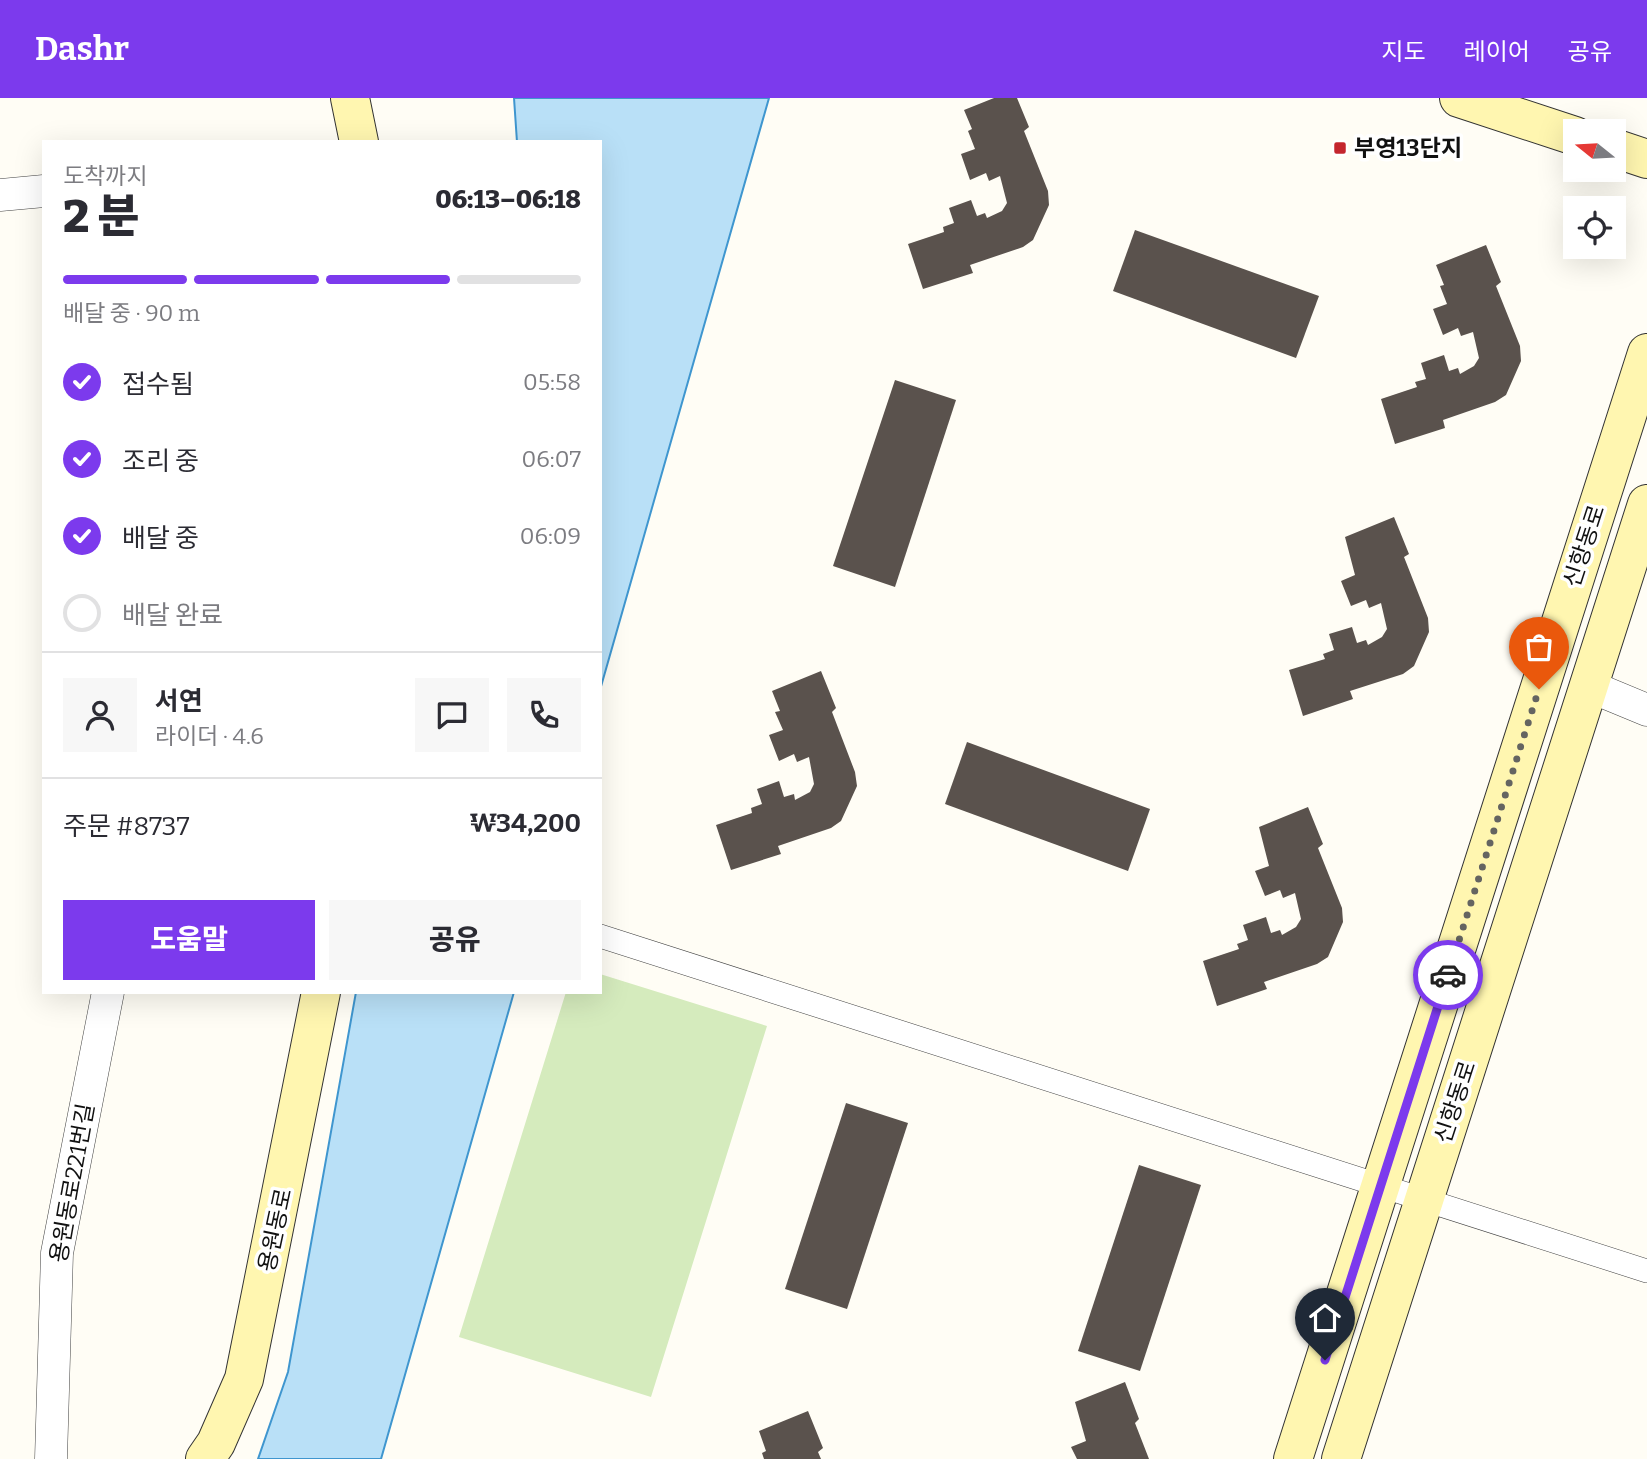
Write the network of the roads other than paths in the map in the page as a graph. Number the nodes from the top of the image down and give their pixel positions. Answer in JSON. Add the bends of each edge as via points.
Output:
{"nodes":[{"id":1,"x":350,"y":98,"type":"edge"},
{"id":2,"x":1459,"y":98,"type":"edge"},
{"id":3,"x":1563,"y":132,"type":"edge"},
{"id":4,"x":359,"y":140,"type":"edge"},
{"id":5,"x":1626,"y":152,"type":"edge"},
{"id":6,"x":1647,"y":159,"type":"edge"},
{"id":7,"x":42,"y":191,"type":"edge"},
{"id":8,"x":0,"y":195,"type":"edge"},
{"id":9,"x":1647,"y":353,"type":"edge"},
{"id":10,"x":1647,"y":504,"type":"edge"},
{"id":11,"x":1589,"y":686,"type":"junction"},
{"id":12,"x":1647,"y":710,"type":"edge"},
{"id":13,"x":602,"y":937,"type":"edge"},
{"id":14,"x":108,"y":994,"type":"edge"},
{"id":15,"x":321,"y":994,"type":"edge"},
{"id":16,"x":1381,"y":1186,"type":"junction"},
{"id":17,"x":1424,"y":1199,"type":"junction"},
{"id":18,"x":1647,"y":1271,"type":"edge"},
{"id":19,"x":51,"y":1459,"type":"edge"},
{"id":20,"x":205,"y":1459,"type":"edge"},
{"id":21,"x":1293,"y":1459,"type":"edge"},
{"id":22,"x":1341,"y":1459,"type":"edge"}],
"edges":[{"from":1,"to":4,"type":"main road"},
{"from":2,"to":3,"type":"main road"},
{"from":5,"to":6,"type":"main road"},
{"from":7,"to":8,"type":"street"},
{"from":9,"to":16,"type":"main road","name":"신항동로"},
{"from":10,"to":11,"type":"main road","name":"신항동로"},
{"from":11,"to":12,"type":"street"},
{"from":11,"to":17,"type":"main road","name":"신항동로"},
{"from":13,"to":16,"type":"street"},
{"from":14,"to":19,"type":"street","name":"용원동로221번길","via":[[57,1253]]},
{"from":15,"to":20,"type":"main road","name":"용원동로","via":[[244,1379]]},
{"from":16,"to":17,"type":"street"},
{"from":16,"to":21,"type":"main road","name":"신항동로"},
{"from":17,"to":18,"type":"street"},
{"from":17,"to":22,"type":"main road","name":"신항동로"}]}
